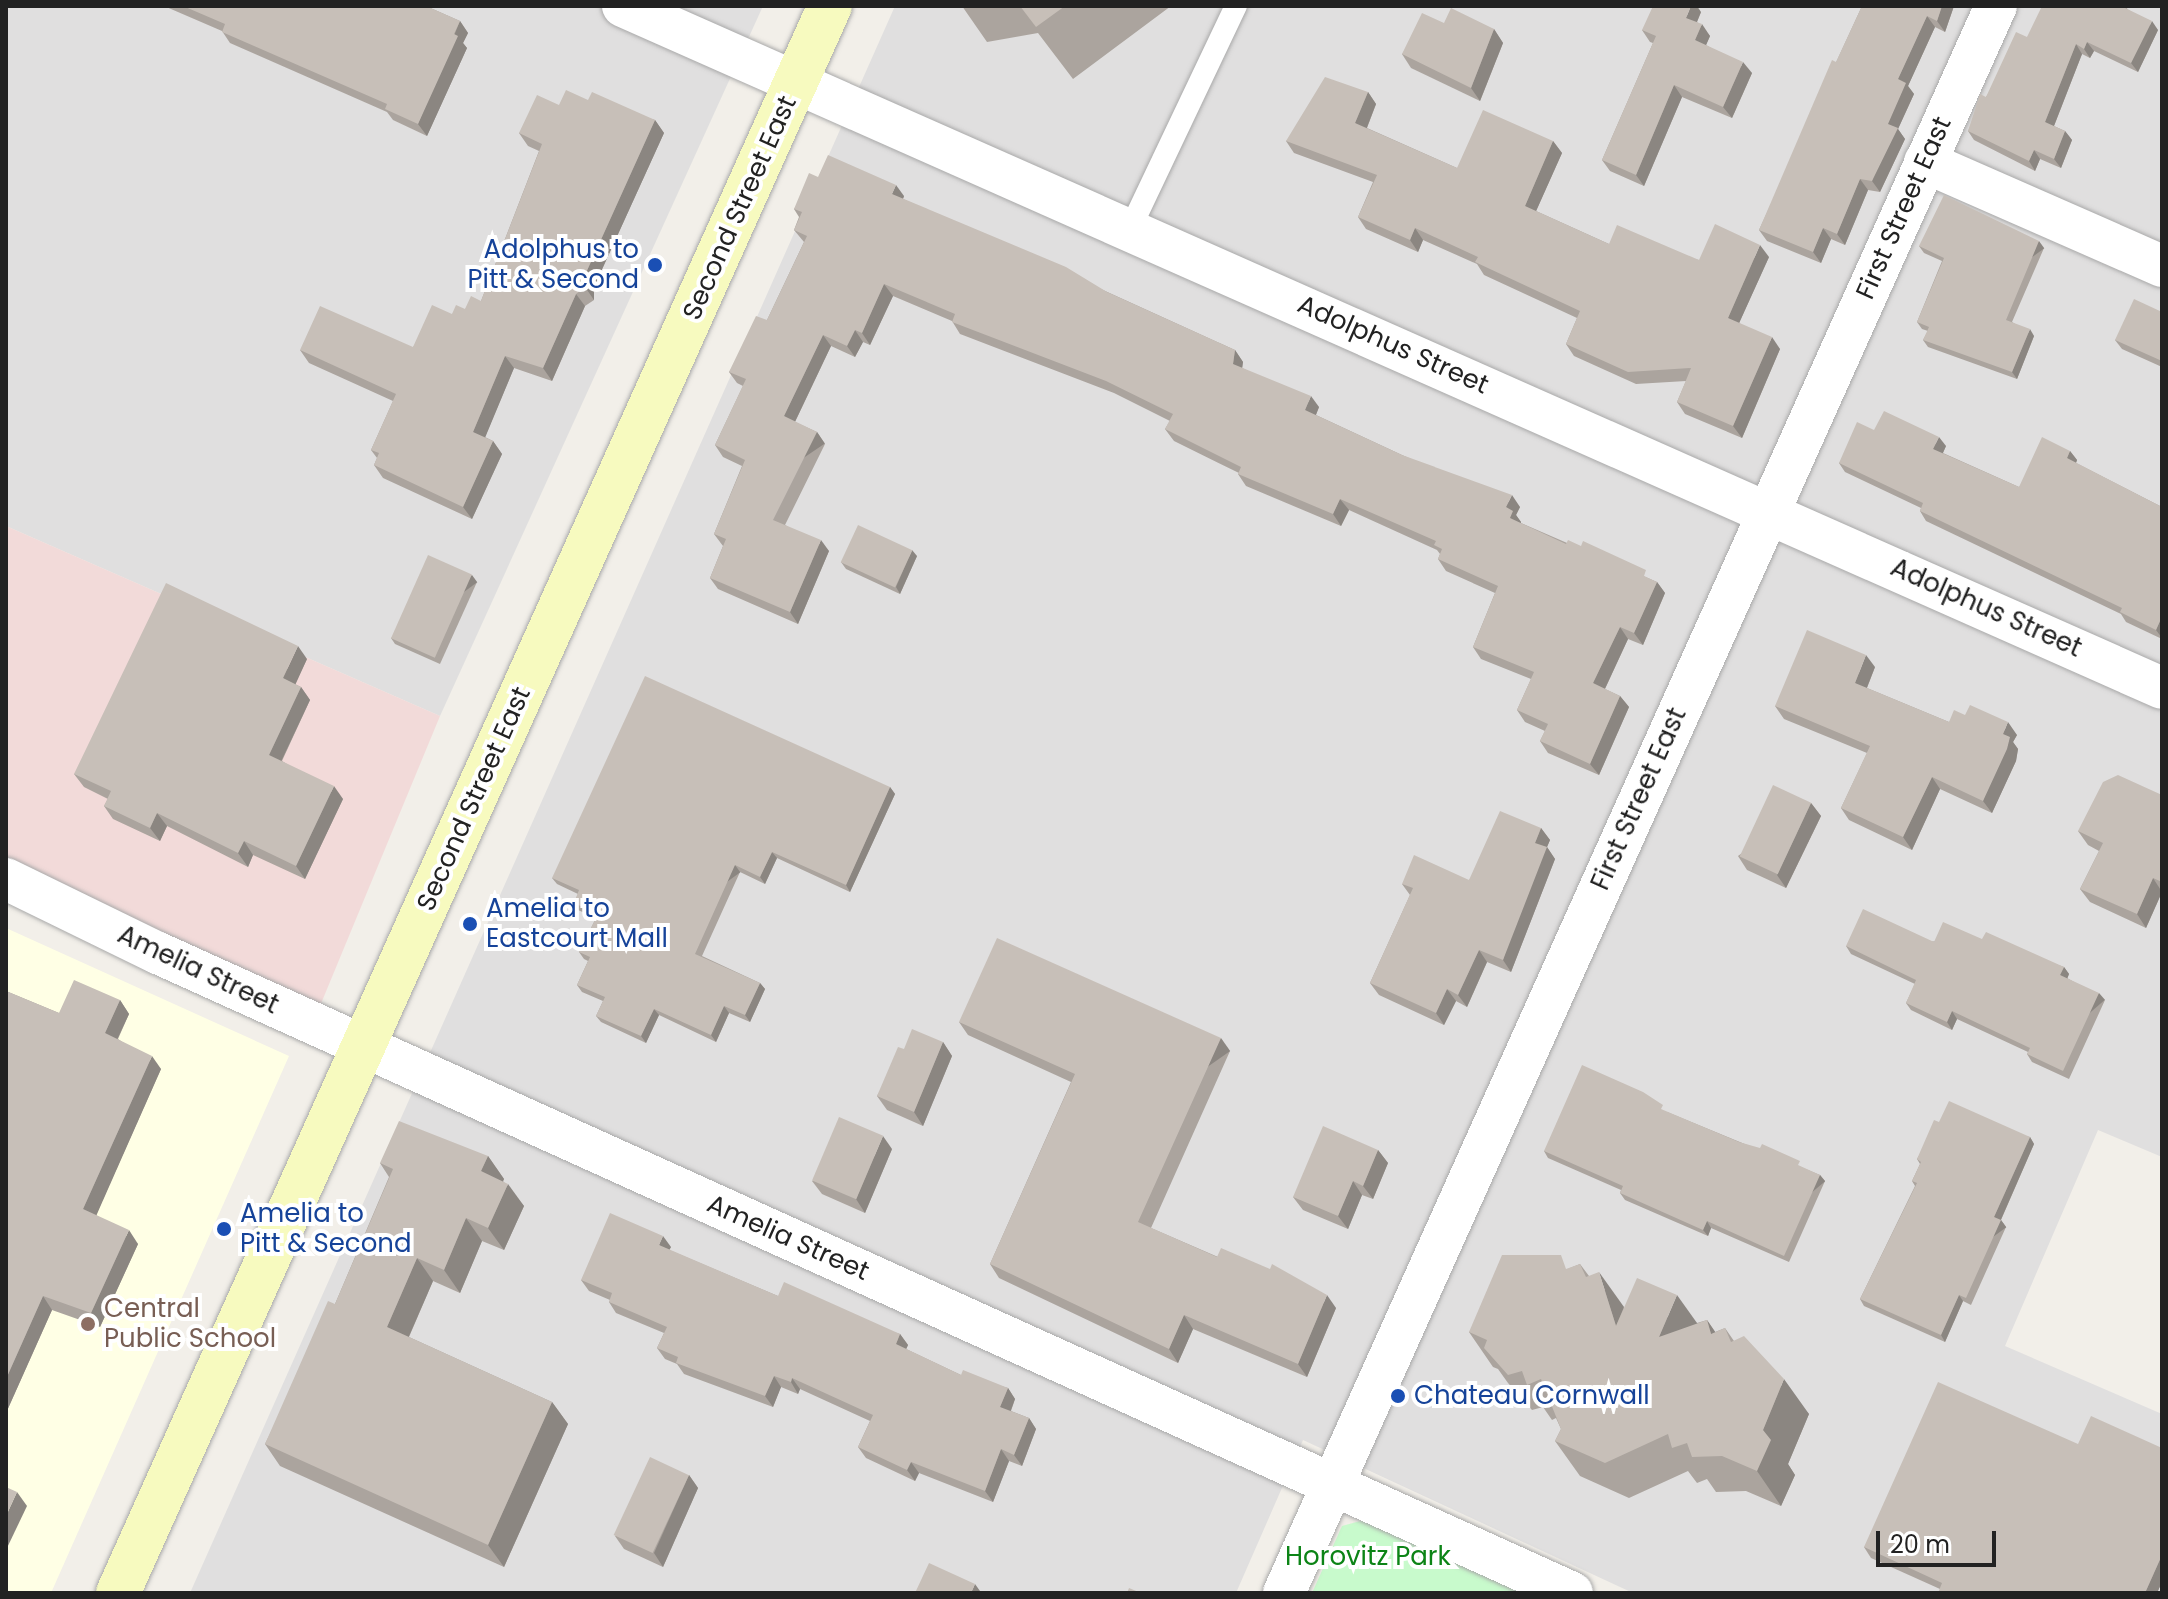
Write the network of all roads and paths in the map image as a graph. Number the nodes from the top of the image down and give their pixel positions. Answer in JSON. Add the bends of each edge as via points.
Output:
{"nodes":[{"id":1,"x":623,"y":6,"type":"edge"},
{"id":2,"x":830,"y":6,"type":"edge"},
{"id":3,"x":1236,"y":6,"type":"edge"},
{"id":4,"x":1996,"y":6,"type":"edge"},
{"id":5,"x":797,"y":81,"type":"junction"},
{"id":6,"x":1925,"y":162,"type":"junction"},
{"id":7,"x":1130,"y":229,"type":"junction"},
{"id":8,"x":2162,"y":266,"type":"edge"},
{"id":9,"x":1769,"y":510,"type":"junction"},
{"id":10,"x":2162,"y":688,"type":"edge"},
{"id":11,"x":6,"y":879,"type":"edge"},
{"id":12,"x":363,"y":1045,"type":"junction"},
{"id":13,"x":1332,"y":1485,"type":"junction"},
{"id":14,"x":118,"y":1593,"type":"edge"},
{"id":15,"x":1284,"y":1593,"type":"edge"},
{"id":16,"x":1572,"y":1593,"type":"edge"}],
"edges":[{"from":1,"to":5,"type":"street","name":"Adolphus Street"},
{"from":2,"to":5,"type":"main road","name":"Second Street East"},
{"from":3,"to":7,"type":"lane"},
{"from":4,"to":6,"type":"street","name":"First Street East"},
{"from":5,"to":7,"type":"street","name":"Adolphus Street"},
{"from":5,"to":12,"type":"main road","name":"Second Street East"},
{"from":6,"to":8,"type":"street"},
{"from":6,"to":9,"type":"street","name":"First Street East"},
{"from":7,"to":9,"type":"street","name":"Adolphus Street"},
{"from":9,"to":10,"type":"street","name":"Adolphus Street"},
{"from":9,"to":13,"type":"street","name":"First Street East"},
{"from":11,"to":12,"type":"street","name":"Amelia Street"},
{"from":12,"to":13,"type":"street","name":"Amelia Street"},
{"from":12,"to":14,"type":"main road","name":"Second Street East"},
{"from":13,"to":15,"type":"street","name":"First Street East"},
{"from":13,"to":16,"type":"street","name":"Amelia Street"}]}
